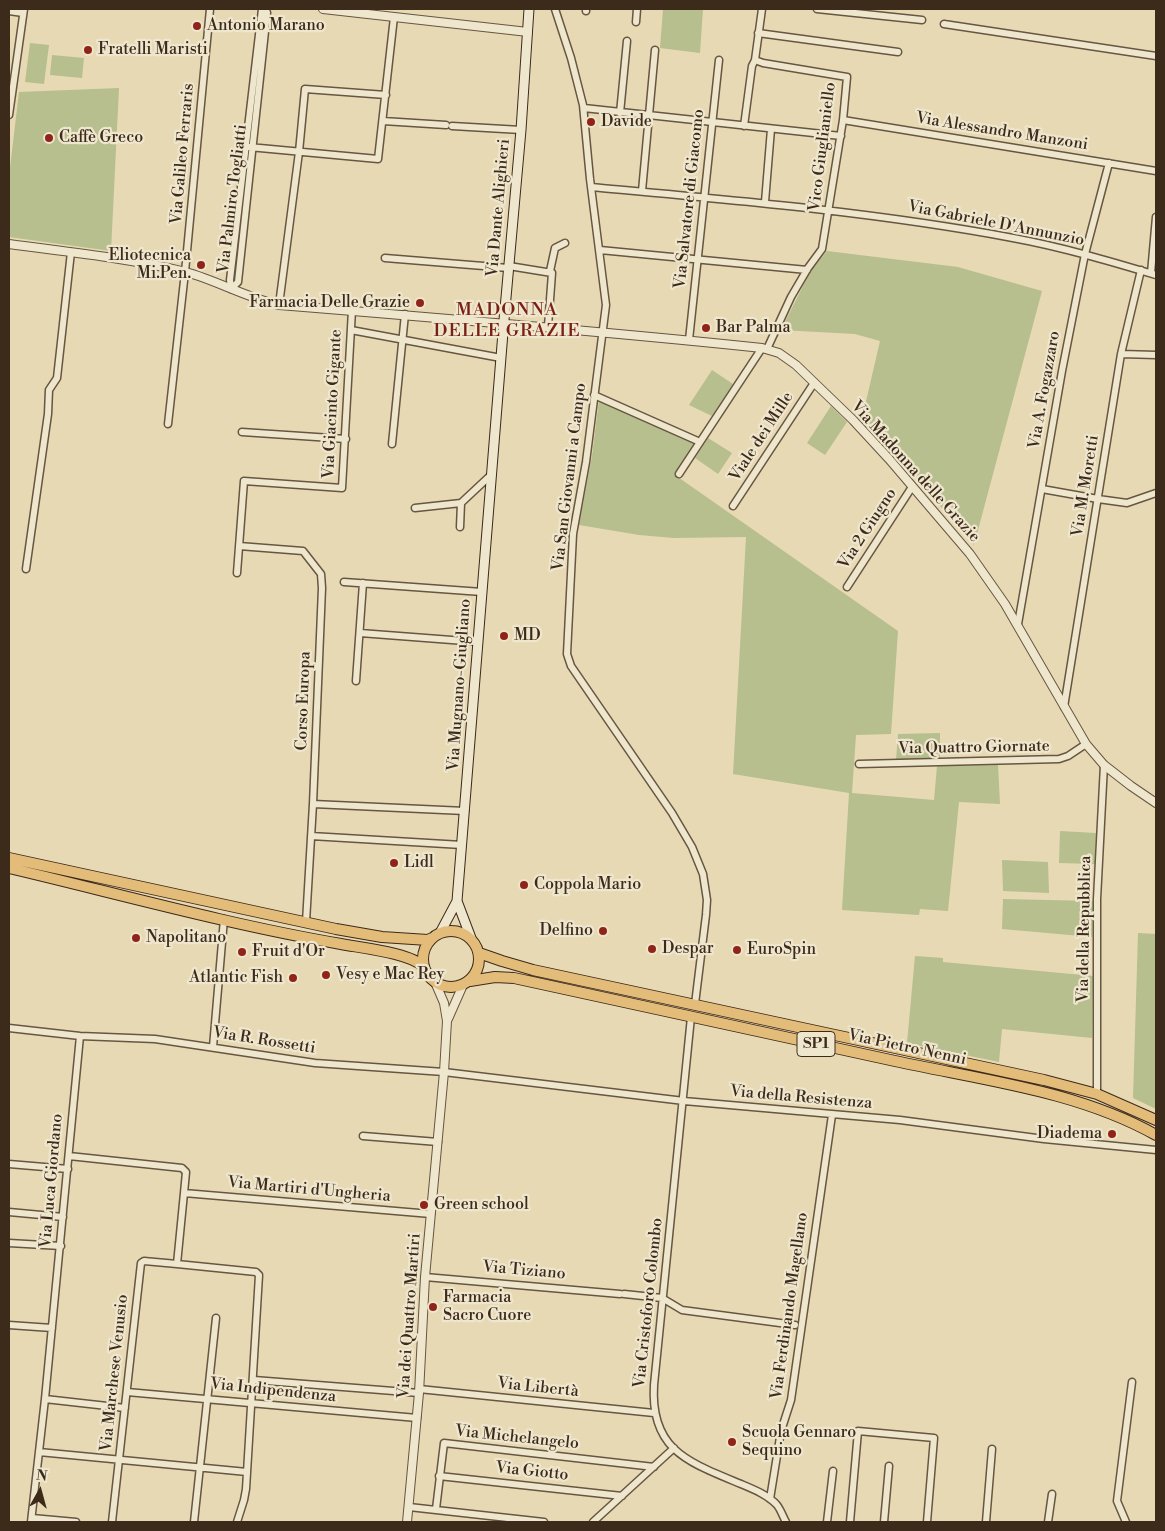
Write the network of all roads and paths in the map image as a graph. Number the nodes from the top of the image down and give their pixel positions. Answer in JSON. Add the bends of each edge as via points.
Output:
{"nodes":[{"id":1,"x":210,"y":9,"type":"edge"},
{"id":2,"x":262,"y":9,"type":"edge"},
{"id":3,"x":266,"y":9,"type":"edge"},
{"id":4,"x":323,"y":9,"type":"edge"},
{"id":5,"x":529,"y":9,"type":"edge"},
{"id":6,"x":555,"y":9,"type":"edge"},
{"id":7,"x":637,"y":9,"type":"edge"},
{"id":8,"x":762,"y":9,"type":"edge"},
{"id":9,"x":817,"y":9,"type":"edge"},
{"id":10,"x":9,"y":11,"type":"edge"},
{"id":11,"x":24,"y":11,"type":"edge"},
{"id":12,"x":364,"y":11,"type":"edge"},
{"id":13,"x":394,"y":17,"type":"junction"},
{"id":14,"x":922,"y":20,"type":"dead end"},
{"id":15,"x":636,"y":22,"type":"dead end"},
{"id":16,"x":944,"y":24,"type":"dead end"},
{"id":17,"x":528,"y":32,"type":"junction"},
{"id":18,"x":758,"y":32,"type":"junction"},
{"id":19,"x":627,"y":41,"type":"dead end"},
{"id":20,"x":655,"y":50,"type":"dead end"},
{"id":21,"x":898,"y":52,"type":"dead end"},
{"id":22,"x":1156,"y":56,"type":"edge"},
{"id":23,"x":719,"y":60,"type":"dead end"},
{"id":24,"x":755,"y":60,"type":"junction"},
{"id":25,"x":386,"y":95,"type":"junction"},
{"id":26,"x":584,"y":108,"type":"junction"},
{"id":27,"x":620,"y":112,"type":"junction"},
{"id":28,"x":9,"y":115,"type":"edge"},
{"id":29,"x":648,"y":116,"type":"junction"},
{"id":30,"x":843,"y":120,"type":"junction"},
{"id":31,"x":383,"y":121,"type":"junction"},
{"id":32,"x":712,"y":122,"type":"junction"},
{"id":33,"x":744,"y":126,"type":"junction"},
{"id":34,"x":771,"y":129,"type":"junction"},
{"id":35,"x":521,"y":130,"type":"junction"},
{"id":36,"x":841,"y":136,"type":"junction"},
{"id":37,"x":245,"y":147,"type":"junction"},
{"id":38,"x":253,"y":148,"type":"junction"},
{"id":39,"x":299,"y":152,"type":"junction"},
{"id":40,"x":1109,"y":163,"type":"junction"},
{"id":41,"x":1156,"y":171,"type":"edge"},
{"id":42,"x":591,"y":186,"type":"junction"},
{"id":43,"x":642,"y":191,"type":"junction"},
{"id":44,"x":704,"y":197,"type":"junction"},
{"id":45,"x":765,"y":202,"type":"junction"},
{"id":46,"x":829,"y":211,"type":"junction"},
{"id":47,"x":1156,"y":216,"type":"edge"},
{"id":48,"x":565,"y":243,"type":"dead end"},
{"id":49,"x":9,"y":244,"type":"edge"},
{"id":50,"x":600,"y":250,"type":"junction"},
{"id":51,"x":71,"y":252,"type":"junction"},
{"id":52,"x":1085,"y":254,"type":"junction"},
{"id":53,"x":385,"y":258,"type":"dead end"},
{"id":54,"x":697,"y":259,"type":"junction"},
{"id":55,"x":509,"y":267,"type":"junction"},
{"id":56,"x":806,"y":270,"type":"junction"},
{"id":57,"x":1141,"y":270,"type":"junction"},
{"id":58,"x":550,"y":271,"type":"junction"},
{"id":59,"x":185,"y":272,"type":"junction"},
{"id":60,"x":1154,"y":274,"type":"edge"},
{"id":61,"x":231,"y":289,"type":"junction"},
{"id":62,"x":279,"y":305,"type":"junction"},
{"id":63,"x":352,"y":310,"type":"junction"},
{"id":64,"x":405,"y":314,"type":"junction"},
{"id":65,"x":504,"y":322,"type":"junction"},
{"id":66,"x":548,"y":326,"type":"junction"},
{"id":67,"x":351,"y":330,"type":"junction"},
{"id":68,"x":603,"y":332,"type":"junction"},
{"id":69,"x":403,"y":340,"type":"junction"},
{"id":70,"x":689,"y":340,"type":"junction"},
{"id":71,"x":764,"y":348,"type":"junction"},
{"id":72,"x":1122,"y":354,"type":"junction"},
{"id":73,"x":1156,"y":356,"type":"edge"},
{"id":74,"x":501,"y":358,"type":"junction"},
{"id":75,"x":814,"y":383,"type":"junction"},
{"id":76,"x":594,"y":394,"type":"junction"},
{"id":77,"x":168,"y":424,"type":"dead end"},
{"id":78,"x":242,"y":432,"type":"dead end"},
{"id":79,"x":346,"y":439,"type":"junction"},
{"id":80,"x":700,"y":442,"type":"junction"},
{"id":81,"x":392,"y":444,"type":"dead end"},
{"id":82,"x":492,"y":472,"type":"junction"},
{"id":83,"x":679,"y":474,"type":"dead end"},
{"id":84,"x":912,"y":487,"type":"junction"},
{"id":85,"x":1042,"y":489,"type":"junction"},
{"id":86,"x":1156,"y":493,"type":"edge"},
{"id":87,"x":1098,"y":499,"type":"junction"},
{"id":88,"x":461,"y":503,"type":"junction"},
{"id":89,"x":733,"y":506,"type":"dead end"},
{"id":90,"x":415,"y":508,"type":"dead end"},
{"id":91,"x":460,"y":526,"type":"dead end"},
{"id":92,"x":239,"y":546,"type":"junction"},
{"id":93,"x":26,"y":570,"type":"dead end"},
{"id":94,"x":237,"y":573,"type":"dead end"},
{"id":95,"x":344,"y":582,"type":"dead end"},
{"id":96,"x":364,"y":583,"type":"junction"},
{"id":97,"x":847,"y":587,"type":"dead end"},
{"id":98,"x":482,"y":592,"type":"junction"},
{"id":99,"x":1018,"y":624,"type":"junction"},
{"id":100,"x":360,"y":633,"type":"junction"},
{"id":101,"x":478,"y":642,"type":"junction"},
{"id":102,"x":356,"y":681,"type":"dead end"},
{"id":103,"x":1064,"y":707,"type":"junction"},
{"id":104,"x":1086,"y":744,"type":"junction"},
{"id":105,"x":859,"y":764,"type":"dead end"},
{"id":106,"x":1104,"y":765,"type":"junction"},
{"id":107,"x":1156,"y":803,"type":"edge"},
{"id":108,"x":313,"y":804,"type":"junction"},
{"id":109,"x":465,"y":811,"type":"junction"},
{"id":110,"x":311,"y":836,"type":"junction"},
{"id":111,"x":462,"y":845,"type":"junction"},
{"id":112,"x":9,"y":858,"type":"edge"},
{"id":113,"x":9,"y":868,"type":"edge"},
{"id":114,"x":457,"y":901,"type":"junction"},
{"id":115,"x":224,"y":919,"type":"junction"},
{"id":116,"x":306,"y":922,"type":"junction"},
{"id":117,"x":436,"y":936,"type":"junction"},
{"id":118,"x":471,"y":938,"type":"junction"},
{"id":119,"x":479,"y":952,"type":"junction"},
{"id":120,"x":424,"y":967,"type":"junction"},
{"id":121,"x":435,"y":982,"type":"junction"},
{"id":122,"x":466,"y":983,"type":"junction"},
{"id":123,"x":695,"y":1004,"type":"junction"},
{"id":124,"x":691,"y":1016,"type":"junction"},
{"id":125,"x":447,"y":1021,"type":"junction"},
{"id":126,"x":9,"y":1028,"type":"edge"},
{"id":127,"x":80,"y":1036,"type":"junction"},
{"id":128,"x":213,"y":1047,"type":"junction"},
{"id":129,"x":444,"y":1072,"type":"junction"},
{"id":130,"x":1097,"y":1094,"type":"junction"},
{"id":131,"x":684,"y":1101,"type":"junction"},
{"id":132,"x":832,"y":1115,"type":"junction"},
{"id":133,"x":1156,"y":1120,"type":"edge"},
{"id":134,"x":1156,"y":1135,"type":"edge"},
{"id":135,"x":363,"y":1136,"type":"dead end"},
{"id":136,"x":438,"y":1142,"type":"junction"},
{"id":137,"x":1156,"y":1150,"type":"edge"},
{"id":138,"x":69,"y":1156,"type":"junction"},
{"id":139,"x":9,"y":1164,"type":"edge"},
{"id":140,"x":68,"y":1170,"type":"junction"},
{"id":141,"x":184,"y":1193,"type":"junction"},
{"id":142,"x":9,"y":1212,"type":"edge"},
{"id":143,"x":431,"y":1214,"type":"junction"},
{"id":144,"x":64,"y":1217,"type":"junction"},
{"id":145,"x":9,"y":1243,"type":"edge"},
{"id":146,"x":60,"y":1246,"type":"junction"},
{"id":147,"x":177,"y":1264,"type":"junction"},
{"id":148,"x":425,"y":1277,"type":"junction"},
{"id":149,"x":662,"y":1298,"type":"junction"},
{"id":150,"x":216,"y":1318,"type":"dead end"},
{"id":151,"x":795,"y":1325,"type":"dead end"},
{"id":152,"x":9,"y":1326,"type":"edge"},
{"id":153,"x":52,"y":1328,"type":"junction"},
{"id":154,"x":254,"y":1380,"type":"dead end"},
{"id":155,"x":1132,"y":1382,"type":"dead end"},
{"id":156,"x":419,"y":1391,"type":"junction"},
{"id":157,"x":127,"y":1392,"type":"junction"},
{"id":158,"x":208,"y":1398,"type":"junction"},
{"id":159,"x":46,"y":1399,"type":"junction"},
{"id":160,"x":251,"y":1403,"type":"junction"},
{"id":161,"x":126,"y":1408,"type":"junction"},
{"id":162,"x":654,"y":1414,"type":"junction"},
{"id":163,"x":417,"y":1418,"type":"junction"},
{"id":164,"x":674,"y":1448,"type":"junction"},
{"id":165,"x":992,"y":1449,"type":"dead end"},
{"id":166,"x":39,"y":1452,"type":"junction"},
{"id":167,"x":120,"y":1460,"type":"junction"},
{"id":168,"x":890,"y":1466,"type":"dead end"},
{"id":169,"x":654,"y":1467,"type":"junction"},
{"id":170,"x":200,"y":1468,"type":"junction"},
{"id":171,"x":833,"y":1471,"type":"dead end"},
{"id":172,"x":248,"y":1472,"type":"junction"},
{"id":173,"x":439,"y":1476,"type":"junction"},
{"id":174,"x":1052,"y":1494,"type":"dead end"},
{"id":175,"x":622,"y":1496,"type":"junction"},
{"id":176,"x":770,"y":1499,"type":"junction"},
{"id":177,"x":409,"y":1506,"type":"junction"},
{"id":178,"x":436,"y":1509,"type":"junction"},
{"id":179,"x":31,"y":1520,"type":"edge"},
{"id":180,"x":76,"y":1522,"type":"edge"},
{"id":181,"x":112,"y":1522,"type":"edge"},
{"id":182,"x":194,"y":1522,"type":"edge"},
{"id":183,"x":236,"y":1522,"type":"edge"},
{"id":184,"x":407,"y":1522,"type":"edge"},
{"id":185,"x":544,"y":1522,"type":"edge"},
{"id":186,"x":593,"y":1522,"type":"edge"},
{"id":187,"x":786,"y":1522,"type":"edge"},
{"id":188,"x":827,"y":1522,"type":"edge"},
{"id":189,"x":850,"y":1522,"type":"edge"},
{"id":190,"x":884,"y":1522,"type":"edge"},
{"id":191,"x":926,"y":1522,"type":"edge"},
{"id":192,"x":986,"y":1522,"type":"edge"},
{"id":193,"x":1048,"y":1522,"type":"edge"},
{"id":194,"x":1126,"y":1522,"type":"edge"}],
"edges":[{"from":1,"to":59,"type":"street","name":"Via Galileo Ferraris"},
{"from":2,"to":37,"type":"street","name":"Via Palmiro Togliatti"},
{"from":3,"to":38,"type":"street","name":"Via Palmiro Togliatti"},
{"from":4,"to":12,"type":"street"},
{"from":5,"to":17,"type":"main road","name":"Via Dante Alighieri"},
{"from":6,"to":26,"type":"street","name":"Via San Giovanni a Campo"},
{"from":7,"to":15,"type":"street"},
{"from":8,"to":18,"type":"street"},
{"from":9,"to":14,"type":"street"},
{"from":10,"to":11,"type":"street"},
{"from":11,"to":28,"type":"street"},
{"from":12,"to":13,"type":"street"},
{"from":13,"to":17,"type":"street"},
{"from":13,"to":25,"type":"street"},
{"from":16,"to":22,"type":"street"},
{"from":17,"to":35,"type":"main road","name":"Via Dante Alighieri"},
{"from":18,"to":21,"type":"street"},
{"from":18,"to":24,"type":"street"},
{"from":19,"to":27,"type":"street"},
{"from":20,"to":29,"type":"street"},
{"from":23,"to":32,"type":"street","name":"Via Salvatore di Giacomo"},
{"from":24,"to":30,"type":"street","name":"Vico Giuglianiello","via":[[847,77]]},
{"from":24,"to":33,"type":"street"},
{"from":25,"to":31,"type":"street"},
{"from":25,"to":39,"type":"street","via":[[305,89]]},
{"from":26,"to":27,"type":"street"},
{"from":26,"to":42,"type":"street","name":"Via San Giovanni a Campo"},
{"from":27,"to":29,"type":"street"},
{"from":29,"to":32,"type":"street"},
{"from":29,"to":43,"type":"street"},
{"from":30,"to":36,"type":"street","name":"Vico Giuglianiello"},
{"from":30,"to":40,"type":"street","name":"Via Alessandro Manzoni"},
{"from":31,"to":35,"type":"street"},
{"from":31,"to":39,"type":"street","via":[[378,159]]},
{"from":32,"to":33,"type":"street"},
{"from":32,"to":44,"type":"street","name":"Via Salvatore di Giacomo"},
{"from":33,"to":34,"type":"street"},
{"from":34,"to":36,"type":"street"},
{"from":34,"to":45,"type":"street"},
{"from":35,"to":55,"type":"main road","name":"Via Dante Alighieri"},
{"from":36,"to":46,"type":"street","name":"Vico Giuglianiello"},
{"from":37,"to":38,"type":"street"},
{"from":37,"to":61,"type":"street","name":"Via Palmiro Togliatti"},
{"from":38,"to":39,"type":"street"},
{"from":38,"to":61,"type":"street","name":"Via Palmiro Togliatti","via":[[238,282]]},
{"from":39,"to":62,"type":"street"},
{"from":40,"to":41,"type":"street","name":"Via Alessandro Manzoni"},
{"from":40,"to":52,"type":"street","name":"Via A. Fogazzaro"},
{"from":42,"to":43,"type":"street","name":"Via Gabriele D'Annunzio"},
{"from":42,"to":50,"type":"street","name":"Via San Giovanni a Campo"},
{"from":43,"to":44,"type":"street","name":"Via Gabriele D'Annunzio"},
{"from":44,"to":45,"type":"street","name":"Via Gabriele D'Annunzio"},
{"from":44,"to":54,"type":"street","name":"Via Salvatore di Giacomo"},
{"from":45,"to":46,"type":"street","name":"Via Gabriele D'Annunzio"},
{"from":46,"to":52,"type":"street","name":"Via Gabriele D'Annunzio","via":[[1004,236]]},
{"from":46,"to":56,"type":"street","name":"Vico Giuglianiello","via":[[822,249]]},
{"from":47,"to":60,"type":"street"},
{"from":48,"to":58,"type":"street","via":[[555,248]]},
{"from":49,"to":51,"type":"street"},
{"from":50,"to":54,"type":"street"},
{"from":50,"to":68,"type":"street","name":"Via San Giovanni a Campo","via":[[606,305]]},
{"from":51,"to":59,"type":"street"},
{"from":51,"to":93,"type":"street","via":[[57,378],[49,390]]},
{"from":52,"to":57,"type":"street","name":"Via Gabriele D'Annunzio"},
{"from":52,"to":85,"type":"street","name":"Via A. Fogazzaro"},
{"from":53,"to":55,"type":"street"},
{"from":54,"to":56,"type":"street"},
{"from":54,"to":70,"type":"street","name":"Via Salvatore di Giacomo"},
{"from":55,"to":58,"type":"street"},
{"from":55,"to":65,"type":"main road","name":"Via Dante Alighieri"},
{"from":56,"to":71,"type":"street","name":"Vico Giuglianiello"},
{"from":57,"to":60,"type":"street","name":"Via Gabriele D'Annunzio"},
{"from":57,"to":72,"type":"street","name":"Via M. Moretti"},
{"from":58,"to":66,"type":"street","via":[[553,275]]},
{"from":59,"to":61,"type":"street"},
{"from":59,"to":77,"type":"street","name":"Via Galileo Ferraris"},
{"from":61,"to":62,"type":"street"},
{"from":62,"to":63,"type":"street"},
{"from":63,"to":64,"type":"street"},
{"from":63,"to":67,"type":"street","name":"Via Giacinto Gigante"},
{"from":64,"to":65,"type":"street"},
{"from":64,"to":69,"type":"street"},
{"from":65,"to":66,"type":"street","name":"Via Madonna delle Grazie"},
{"from":65,"to":74,"type":"main road","name":"Via Dante Alighieri"},
{"from":66,"to":68,"type":"street","name":"Via Madonna delle Grazie"},
{"from":67,"to":69,"type":"street"},
{"from":67,"to":79,"type":"street","name":"Via Giacinto Gigante"},
{"from":68,"to":70,"type":"street","name":"Via Madonna delle Grazie"},
{"from":68,"to":76,"type":"street","name":"Via San Giovanni a Campo"},
{"from":69,"to":74,"type":"street"},
{"from":69,"to":81,"type":"street"},
{"from":70,"to":71,"type":"street","name":"Via Madonna delle Grazie"},
{"from":71,"to":75,"type":"street","name":"Via Madonna delle Grazie","via":[[787,358]]},
{"from":71,"to":80,"type":"street","name":"Vico Giuglianiello"},
{"from":72,"to":73,"type":"street"},
{"from":72,"to":87,"type":"street","name":"Via M. Moretti"},
{"from":74,"to":82,"type":"main road","name":"Via Dante Alighieri"},
{"from":75,"to":84,"type":"street","name":"Via Madonna delle Grazie","via":[[859,427]]},
{"from":75,"to":89,"type":"street","name":"Viale dei Mille"},
{"from":76,"to":80,"type":"street"},
{"from":76,"to":123,"type":"street","name":"Via San Giovanni a Campo","via":[[573,534],[568,654],[571,666],[672,813],[703,874],[707,900]]},
{"from":78,"to":79,"type":"street"},
{"from":79,"to":92,"type":"street","name":"Via Giacinto Gigante","via":[[342,488],[244,481]]},
{"from":80,"to":83,"type":"street","name":"Vico Giuglianiello"},
{"from":82,"to":88,"type":"street"},
{"from":82,"to":98,"type":"main road","name":"Via Mugnano-Giugliano"},
{"from":84,"to":97,"type":"street","name":"Via 2 Giugno"},
{"from":84,"to":99,"type":"street","name":"Via Madonna delle Grazie","via":[[970,554]]},
{"from":85,"to":87,"type":"street"},
{"from":85,"to":99,"type":"street","name":"Via A. Fogazzaro"},
{"from":86,"to":87,"type":"street","via":[[1127,503]]},
{"from":87,"to":103,"type":"street","name":"Via M. Moretti"},
{"from":88,"to":90,"type":"street"},
{"from":88,"to":91,"type":"street"},
{"from":92,"to":94,"type":"street","name":"Via Giacinto Gigante"},
{"from":92,"to":108,"type":"street","name":"Corso Europa","via":[[303,551],[321,574]]},
{"from":95,"to":96,"type":"street"},
{"from":96,"to":98,"type":"street"},
{"from":96,"to":100,"type":"street"},
{"from":98,"to":101,"type":"main road","name":"Via Mugnano-Giugliano"},
{"from":99,"to":103,"type":"street","name":"Via Madonna delle Grazie"},
{"from":100,"to":101,"type":"street"},
{"from":100,"to":102,"type":"street"},
{"from":101,"to":109,"type":"main road","name":"Via Mugnano-Giugliano"},
{"from":103,"to":104,"type":"street","name":"Via Madonna delle Grazie"},
{"from":104,"to":105,"type":"street","name":"Via Quattro Giornate","via":[[1059,759]]},
{"from":104,"to":106,"type":"street","name":"Via Madonna delle Grazie"},
{"from":106,"to":107,"type":"street","name":"Via Madonna delle Grazie"},
{"from":106,"to":130,"type":"street","name":"Via della Repubblica","via":[[1098,899]]},
{"from":108,"to":109,"type":"street"},
{"from":108,"to":110,"type":"street","name":"Corso Europa"},
{"from":109,"to":111,"type":"main road","name":"Via Mugnano-Giugliano"},
{"from":110,"to":111,"type":"street"},
{"from":110,"to":116,"type":"street","name":"Corso Europa"},
{"from":111,"to":114,"type":"main road","name":"Via Mugnano-Giugliano"},
{"from":112,"to":116,"type":"main road"},
{"from":113,"to":115,"type":"main road"},
{"from":114,"to":117,"type":"main road","name":"Via Mugnano-Giugliano"},
{"from":114,"to":118,"type":"main road","name":"Via Mugnano-Giugliano"},
{"from":115,"to":120,"type":"main road","via":[[383,951]]},
{"from":115,"to":128,"type":"street"},
{"from":116,"to":117,"type":"main road","via":[[382,938],[428,940]]},
{"from":117,"to":118,"type":"main road","via":[[456,931]]},
{"from":117,"to":120,"type":"main road","via":[[424,952]]},
{"from":118,"to":119,"type":"main road"},
{"from":119,"to":122,"type":"main road","via":[[478,968]]},
{"from":119,"to":123,"type":"main road","name":"Via Pietro Nenni","number":"SP1","via":[[533,970]]},
{"from":120,"to":121,"type":"main road"},
{"from":121,"to":122,"type":"main road","via":[[448,987]]},
{"from":121,"to":125,"type":"street","name":"Via dei Quattro Martiri"},
{"from":122,"to":124,"type":"main road","name":"Via Pietro Nenni","number":"SP1","via":[[495,977],[514,978]]},
{"from":122,"to":125,"type":"street","name":"Via dei Quattro Martiri"},
{"from":123,"to":130,"type":"main road","name":"Via Pietro Nenni","number":"SP1","via":[[1006,1070]]},
{"from":124,"to":131,"type":"street","name":"Via Cristoforo Colombo"},
{"from":124,"to":134,"type":"main road","name":"Via Pietro Nenni","number":"SP1","via":[[1063,1096]]},
{"from":125,"to":129,"type":"street","name":"Via dei Quattro Martiri"},
{"from":126,"to":127,"type":"street","name":"Via R. Rossetti"},
{"from":127,"to":128,"type":"street","name":"Via R. Rossetti","via":[[155,1039]]},
{"from":127,"to":138,"type":"street","name":"Via Luca Giordano"},
{"from":128,"to":129,"type":"street","name":"Via R. Rossetti","via":[[315,1063]]},
{"from":129,"to":131,"type":"street","name":"Via della Resistenza"},
{"from":129,"to":136,"type":"street","name":"Via dei Quattro Martiri"},
{"from":130,"to":133,"type":"main road","name":"Via Pietro Nenni","number":"SP1"},
{"from":131,"to":132,"type":"street","name":"Via della Resistenza"},
{"from":131,"to":149,"type":"street","name":"Via Cristoforo Colombo"},
{"from":132,"to":137,"type":"street","name":"Via della Resistenza"},
{"from":132,"to":176,"type":"street","name":"Via Ferdinando Magellano","via":[[791,1400],[781,1431]]},
{"from":135,"to":136,"type":"street"},
{"from":136,"to":143,"type":"street","name":"Via dei Quattro Martiri"},
{"from":138,"to":140,"type":"street","name":"Via Luca Giordano"},
{"from":138,"to":141,"type":"street","via":[[182,1168],[186,1174]]},
{"from":139,"to":140,"type":"street"},
{"from":140,"to":144,"type":"street","name":"Via Luca Giordano"},
{"from":141,"to":143,"type":"street","name":"Via Martiri d'Ungheria"},
{"from":141,"to":147,"type":"street"},
{"from":142,"to":144,"type":"street"},
{"from":143,"to":148,"type":"street","name":"Via dei Quattro Martiri"},
{"from":144,"to":146,"type":"street","name":"Via Luca Giordano"},
{"from":145,"to":146,"type":"street"},
{"from":146,"to":153,"type":"street","name":"Via Luca Giordano"},
{"from":147,"to":157,"type":"street","name":"Via Marchese Venusio","via":[[141,1263]]},
{"from":147,"to":160,"type":"street","via":[[259,1274]]},
{"from":148,"to":149,"type":"street","name":"Via Tiziano"},
{"from":148,"to":156,"type":"street","name":"Via dei Quattro Martiri"},
{"from":149,"to":151,"type":"street","via":[[682,1310]]},
{"from":149,"to":162,"type":"street","name":"Via Cristoforo Colombo"},
{"from":150,"to":158,"type":"street"},
{"from":152,"to":153,"type":"street"},
{"from":153,"to":159,"type":"street","name":"Via Luca Giordano"},
{"from":154,"to":156,"type":"street","name":"Via Libertà"},
{"from":155,"to":194,"type":"street","via":[[1117,1501]]},
{"from":156,"to":162,"type":"street","name":"Via Libertà"},
{"from":156,"to":163,"type":"street","name":"Via dei Quattro Martiri"},
{"from":157,"to":158,"type":"street","name":"Via Indipendenza"},
{"from":157,"to":161,"type":"street","name":"Via Marchese Venusio"},
{"from":158,"to":160,"type":"street","name":"Via Indipendenza"},
{"from":158,"to":170,"type":"street"},
{"from":159,"to":161,"type":"street"},
{"from":159,"to":166,"type":"street","name":"Via Luca Giordano"},
{"from":160,"to":163,"type":"street","name":"Via Indipendenza"},
{"from":160,"to":172,"type":"street"},
{"from":161,"to":167,"type":"street","name":"Via Marchese Venusio"},
{"from":162,"to":164,"type":"street","name":"Via Cristoforo Colombo","via":[[661,1433]]},
{"from":163,"to":177,"type":"street","name":"Via dei Quattro Martiri"},
{"from":164,"to":169,"type":"street"},
{"from":164,"to":176,"type":"street","name":"Via Cristoforo Colombo","via":[[692,1462]]},
{"from":165,"to":192,"type":"street"},
{"from":166,"to":167,"type":"street"},
{"from":166,"to":179,"type":"street","name":"Via Luca Giordano"},
{"from":167,"to":170,"type":"street"},
{"from":167,"to":181,"type":"street","name":"Via Marchese Venusio"},
{"from":168,"to":190,"type":"street"},
{"from":169,"to":173,"type":"street","name":"Via Michelangelo","via":[[444,1443]]},
{"from":169,"to":175,"type":"street"},
{"from":170,"to":172,"type":"street"},
{"from":170,"to":182,"type":"street"},
{"from":171,"to":188,"type":"street"},
{"from":172,"to":183,"type":"street","via":[[244,1500]]},
{"from":173,"to":175,"type":"street","name":"Via Giotto"},
{"from":173,"to":178,"type":"street","name":"Via Michelangelo"},
{"from":174,"to":193,"type":"street"},
{"from":175,"to":186,"type":"street"},
{"from":176,"to":187,"type":"street","name":"Via Cristoforo Colombo"},
{"from":177,"to":178,"type":"street"},
{"from":177,"to":184,"type":"street","name":"Via dei Quattro Martiri"},
{"from":178,"to":185,"type":"street"},
{"from":179,"to":180,"type":"street"},
{"from":189,"to":191,"type":"street","via":[[858,1431],[934,1438]]}]}
